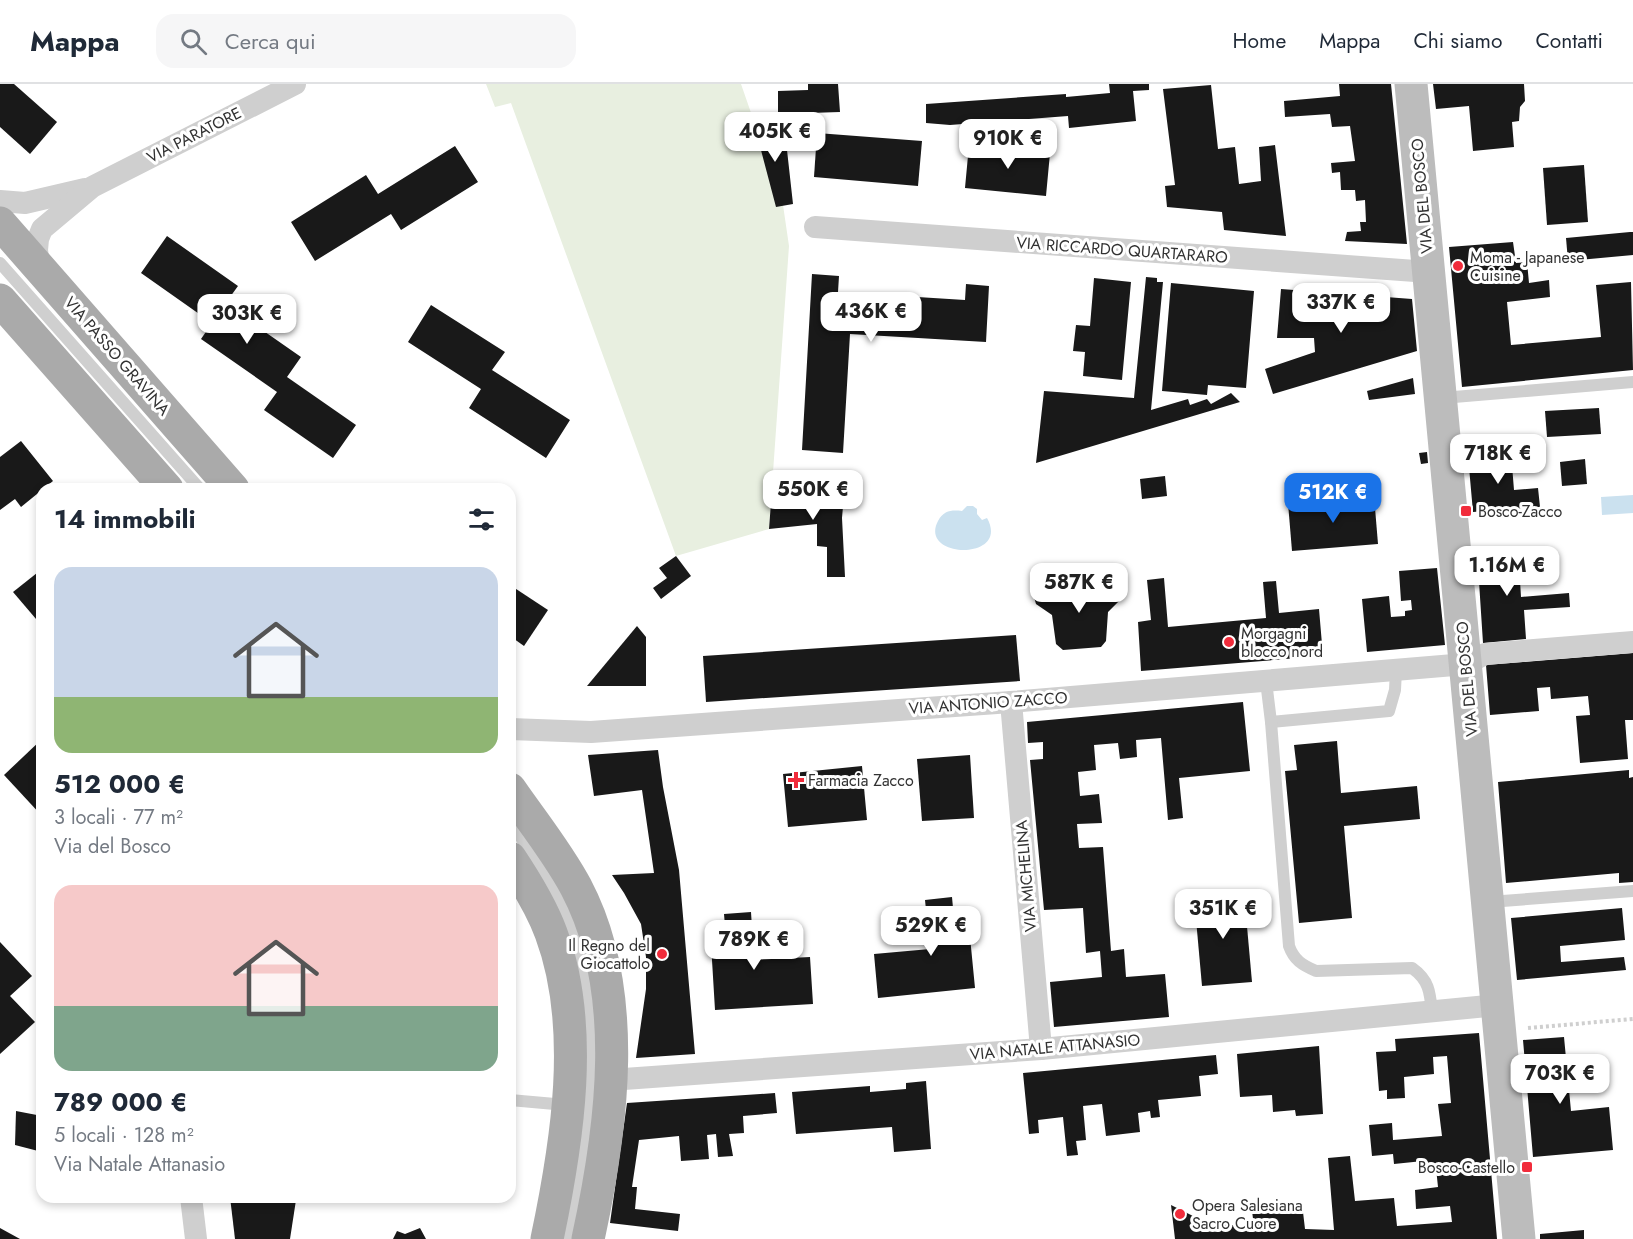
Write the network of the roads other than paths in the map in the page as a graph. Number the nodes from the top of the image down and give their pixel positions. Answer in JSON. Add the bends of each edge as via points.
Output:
{"nodes":[{"id":1,"x":295,"y":84,"type":"edge"},
{"id":2,"x":1411,"y":84,"type":"edge"},
{"id":3,"x":92,"y":187,"type":"junction"},
{"id":4,"x":0,"y":201,"type":"edge"},
{"id":5,"x":0,"y":223,"type":"edge"},
{"id":6,"x":815,"y":227,"type":"dead end"},
{"id":7,"x":0,"y":263,"type":"edge"},
{"id":8,"x":39,"y":266,"type":"junction"},
{"id":9,"x":1429,"y":273,"type":"junction"},
{"id":10,"x":0,"y":300,"type":"edge"},
{"id":11,"x":1633,"y":382,"type":"edge"},
{"id":12,"x":1441,"y":398,"type":"junction"},
{"id":13,"x":162,"y":483,"type":"edge"},
{"id":14,"x":195,"y":483,"type":"edge"},
{"id":15,"x":228,"y":483,"type":"edge"},
{"id":16,"x":1633,"y":642,"type":"edge"},
{"id":17,"x":1466,"y":664,"type":"junction"},
{"id":18,"x":1396,"y":670,"type":"junction"},
{"id":19,"x":1266,"y":681,"type":"junction"},
{"id":20,"x":1011,"y":702,"type":"junction"},
{"id":21,"x":1271,"y":722,"type":"junction"},
{"id":22,"x":516,"y":729,"type":"edge"},
{"id":23,"x":516,"y":798,"type":"edge"},
{"id":24,"x":516,"y":830,"type":"edge"},
{"id":25,"x":516,"y":868,"type":"edge"},
{"id":26,"x":1633,"y":891,"type":"edge"},
{"id":27,"x":1488,"y":902,"type":"junction"},
{"id":28,"x":1432,"y":1012,"type":"junction"},
{"id":29,"x":1499,"y":1018,"type":"junction"},
{"id":30,"x":1041,"y":1049,"type":"junction"},
{"id":31,"x":610,"y":1080,"type":"junction"},
{"id":32,"x":516,"y":1101,"type":"edge"},
{"id":33,"x":567,"y":1105,"type":"junction"},
{"id":34,"x":192,"y":1203,"type":"edge"},
{"id":35,"x":196,"y":1239,"type":"edge"},
{"id":36,"x":547,"y":1239,"type":"edge"},
{"id":37,"x":566,"y":1239,"type":"edge"},
{"id":38,"x":588,"y":1239,"type":"edge"},
{"id":39,"x":1519,"y":1239,"type":"edge"}],
"edges":[{"from":1,"to":3,"type":"street","name":"VIA PARATORE"},
{"from":2,"to":9,"type":"main road","name":"VIA DEL BOSCO"},
{"from":3,"to":4,"type":"street","name":"VIA PARATORE","via":[[25,203]]},
{"from":3,"to":8,"type":"street","name":"VIA PARATORE","via":[[42,229],[37,250]]},
{"from":5,"to":8,"type":"main road","name":"VIA PASSO GRAVINA"},
{"from":6,"to":9,"type":"street","name":"VIA RICCARDO QUARTARARO"},
{"from":7,"to":14,"type":"lane"},
{"from":8,"to":15,"type":"main road","name":"VIA PASSO GRAVINA"},
{"from":9,"to":12,"type":"main road","name":"VIA DEL BOSCO"},
{"from":10,"to":13,"type":"main road"},
{"from":11,"to":12,"type":"lane"},
{"from":12,"to":17,"type":"main road","name":"VIA DEL BOSCO"},
{"from":16,"to":17,"type":"street","name":"VIA ANTONIO ZACCO","via":[[1485,654]]},
{"from":17,"to":18,"type":"street","name":"VIA ANTONIO ZACCO"},
{"from":17,"to":27,"type":"main road","name":"VIA DEL BOSCO"},
{"from":18,"to":19,"type":"street","name":"VIA ANTONIO ZACCO"},
{"from":18,"to":21,"type":"lane","via":[[1389,711]]},
{"from":19,"to":20,"type":"street","name":"VIA ANTONIO ZACCO"},
{"from":19,"to":21,"type":"lane"},
{"from":20,"to":22,"type":"street","name":"VIA ANTONIO ZACCO","via":[[591,732]]},
{"from":20,"to":30,"type":"street","name":"VIA MICHELINA"},
{"from":21,"to":28,"type":"lane","via":[[1288,946],[1292,955],[1316,971],[1412,968],[1428,984]]},
{"from":23,"to":31,"type":"main road","via":[[575,886],[596,939],[610,1016]]},
{"from":24,"to":37,"type":"lane","via":[[557,896],[570,926],[582,966],[590,1017],[589,1085],[580,1174]]},
{"from":25,"to":33,"type":"main road","via":[[539,905],[565,982],[570,1018]]},
{"from":26,"to":27,"type":"lane"},
{"from":27,"to":29,"type":"main road","name":"VIA DEL BOSCO"},
{"from":28,"to":29,"type":"street","name":"VIA NATALE ATTANASIO"},
{"from":28,"to":30,"type":"street","name":"VIA NATALE ATTANASIO"},
{"from":29,"to":39,"type":"main road","name":"VIA DEL BOSCO"},
{"from":30,"to":31,"type":"street","name":"VIA NATALE ATTANASIO"},
{"from":31,"to":38,"type":"main road","via":[[605,1142]]},
{"from":32,"to":33,"type":"lane"},
{"from":33,"to":36,"type":"main road"},
{"from":34,"to":35,"type":"street"}]}
